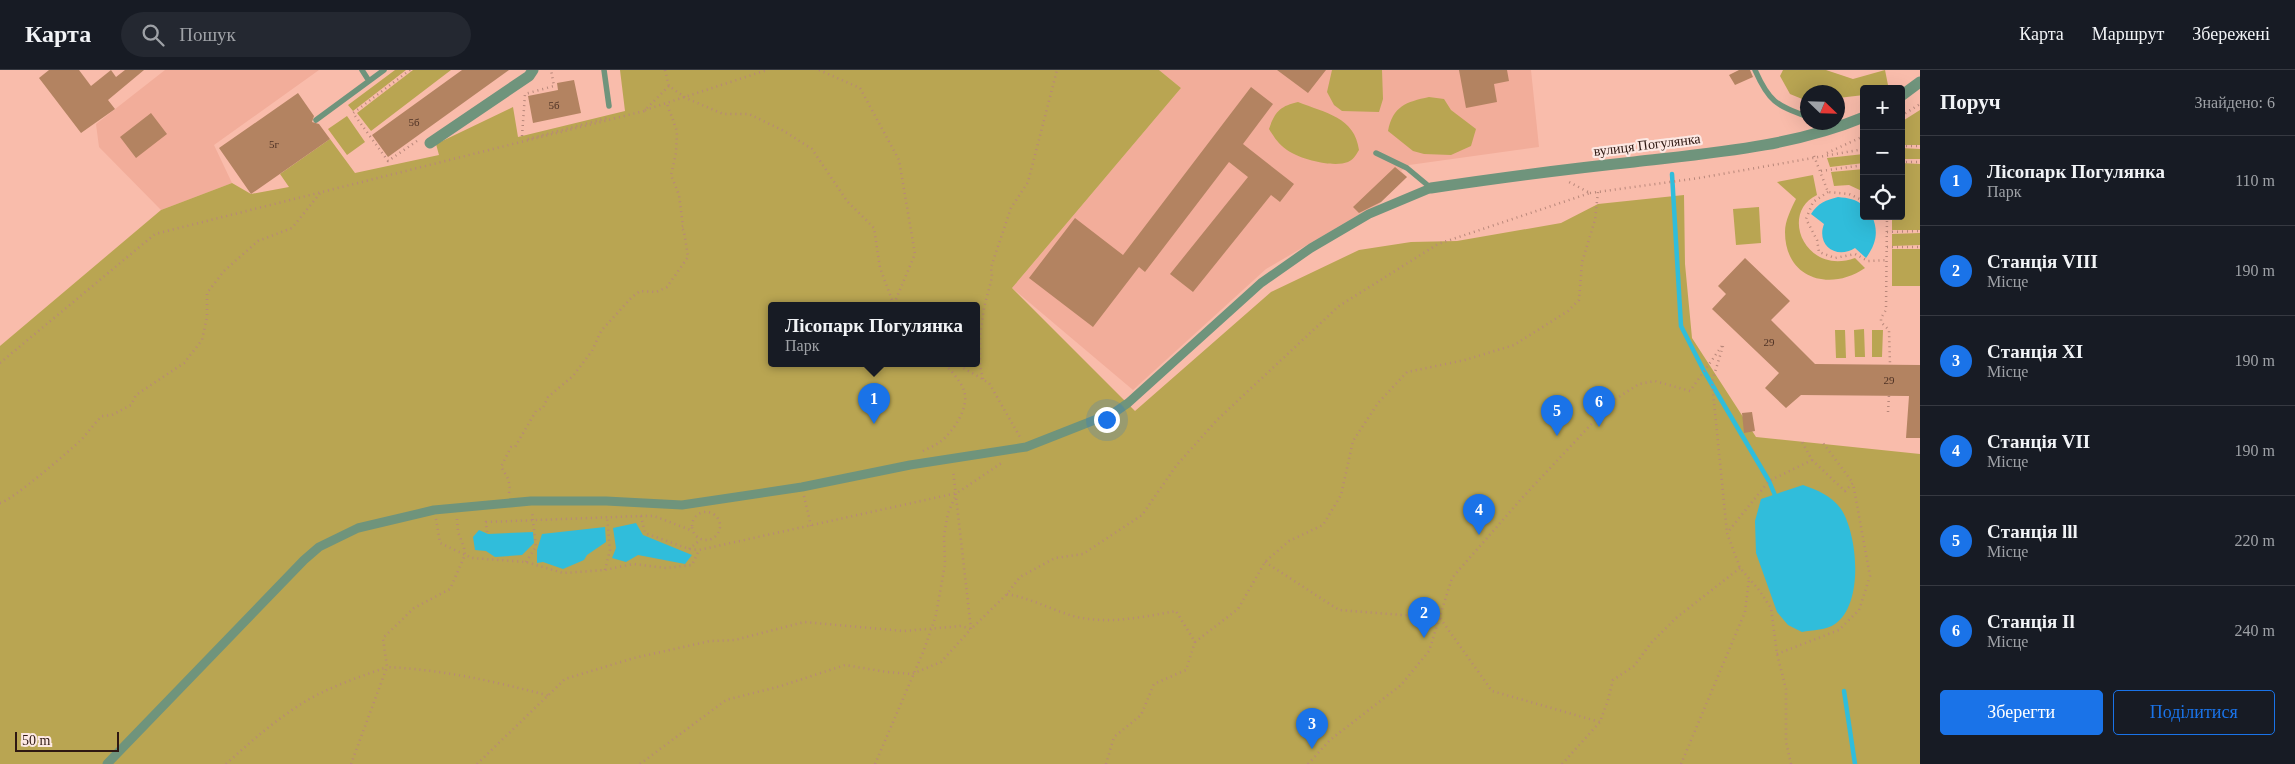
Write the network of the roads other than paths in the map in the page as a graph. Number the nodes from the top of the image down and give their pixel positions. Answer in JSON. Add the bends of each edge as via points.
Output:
{"nodes":[{"id":1,"x":362,"y":70,"type":"edge"},
{"id":2,"x":384,"y":70,"type":"edge"},
{"id":3,"x":533,"y":70,"type":"edge"},
{"id":4,"x":604,"y":70,"type":"edge"},
{"id":5,"x":1755,"y":70,"type":"edge"},
{"id":6,"x":370,"y":81,"type":"junction"},
{"id":7,"x":1920,"y":82,"type":"edge"},
{"id":8,"x":1905,"y":93,"type":"edge"},
{"id":9,"x":609,"y":106,"type":"road end"},
{"id":10,"x":1800,"y":114,"type":"edge"},
{"id":11,"x":1860,"y":119,"type":"edge"},
{"id":12,"x":316,"y":120,"type":"dead end"},
{"id":13,"x":1845,"y":125,"type":"edge"},
{"id":14,"x":1828,"y":130,"type":"edge"},
{"id":15,"x":425,"y":141,"type":"road end"},
{"id":16,"x":1376,"y":153,"type":"dead end"},
{"id":17,"x":1431,"y":188,"type":"junction"},
{"id":18,"x":107,"y":764,"type":"edge"}],
"edges":[{"from":1,"to":6,"type":"lane"},
{"from":2,"to":6,"type":"lane"},
{"from":3,"to":15,"type":"street","via":[[529,76]]},
{"from":4,"to":9,"type":"lane"},
{"from":5,"to":10,"type":"lane","via":[[1764,92],[1781,107]]},
{"from":6,"to":12,"type":"lane"},
{"from":7,"to":8,"type":"street"},
{"from":11,"to":13,"type":"street","name":"вулиця Погулянка"},
{"from":14,"to":17,"type":"street","name":"вулиця Погулянка","via":[[1763,145]]},
{"from":16,"to":17,"type":"lane","via":[[1407,168]]},
{"from":17,"to":18,"type":"street","via":[[1369,214],[1284,266],[1115,412],[1026,447],[682,505],[530,501],[434,510],[358,528],[319,547]]}]}
